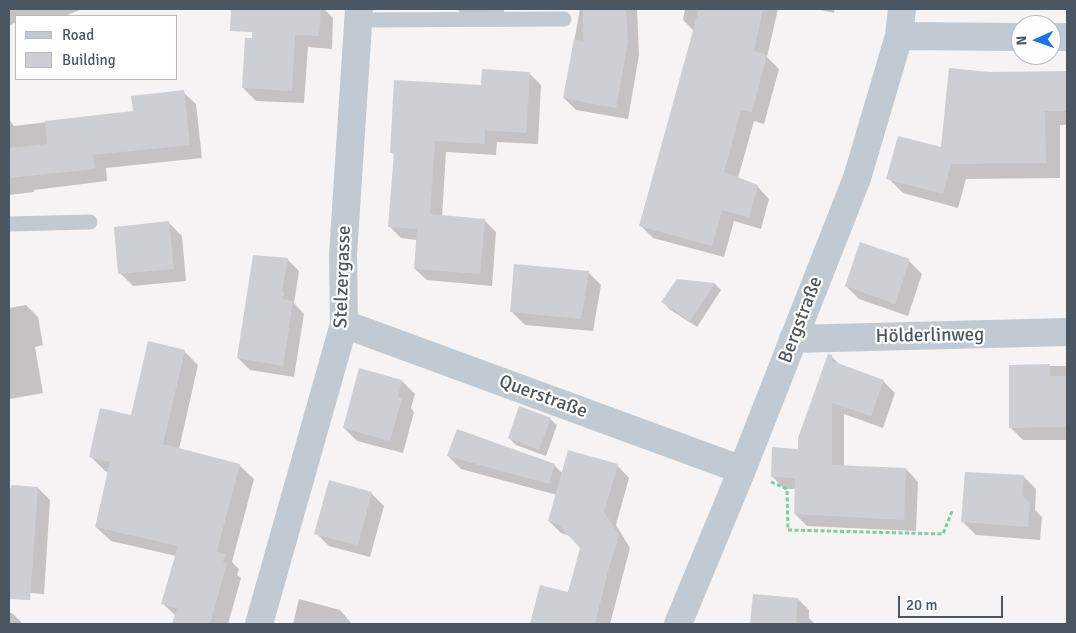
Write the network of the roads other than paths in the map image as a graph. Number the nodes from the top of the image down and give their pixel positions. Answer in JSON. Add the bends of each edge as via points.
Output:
{"nodes":[{"id":1,"x":902,"y":9,"type":"edge"},
{"id":2,"x":359,"y":14,"type":"edge"},
{"id":3,"x":564,"y":19,"type":"dead end"},
{"id":4,"x":900,"y":36,"type":"junction"},
{"id":5,"x":1011,"y":37,"type":"edge"},
{"id":6,"x":90,"y":222,"type":"dead end"},
{"id":7,"x":9,"y":224,"type":"edge"},
{"id":8,"x":344,"y":324,"type":"junction"},
{"id":9,"x":1067,"y":332,"type":"edge"},
{"id":10,"x":793,"y":339,"type":"junction"},
{"id":11,"x":742,"y":470,"type":"junction"},
{"id":12,"x":259,"y":624,"type":"edge"},
{"id":13,"x":678,"y":624,"type":"edge"}],
"edges":[{"from":1,"to":4,"type":"street","name":"Bergstraße"},
{"from":2,"to":3,"type":"lane"},
{"from":2,"to":8,"type":"street","name":"Stelzergasse","via":[[343,255]]},
{"from":4,"to":5,"type":"street"},
{"from":4,"to":10,"type":"street","name":"Bergstraße","via":[[856,178]]},
{"from":6,"to":7,"type":"lane"},
{"from":8,"to":11,"type":"street","name":"Querstraße"},
{"from":8,"to":12,"type":"street","name":"Stelzergasse"},
{"from":9,"to":10,"type":"street","name":"Hölderlinweg"},
{"from":10,"to":11,"type":"street","name":"Bergstraße"},
{"from":11,"to":13,"type":"street","name":"Bergstraße"}]}
